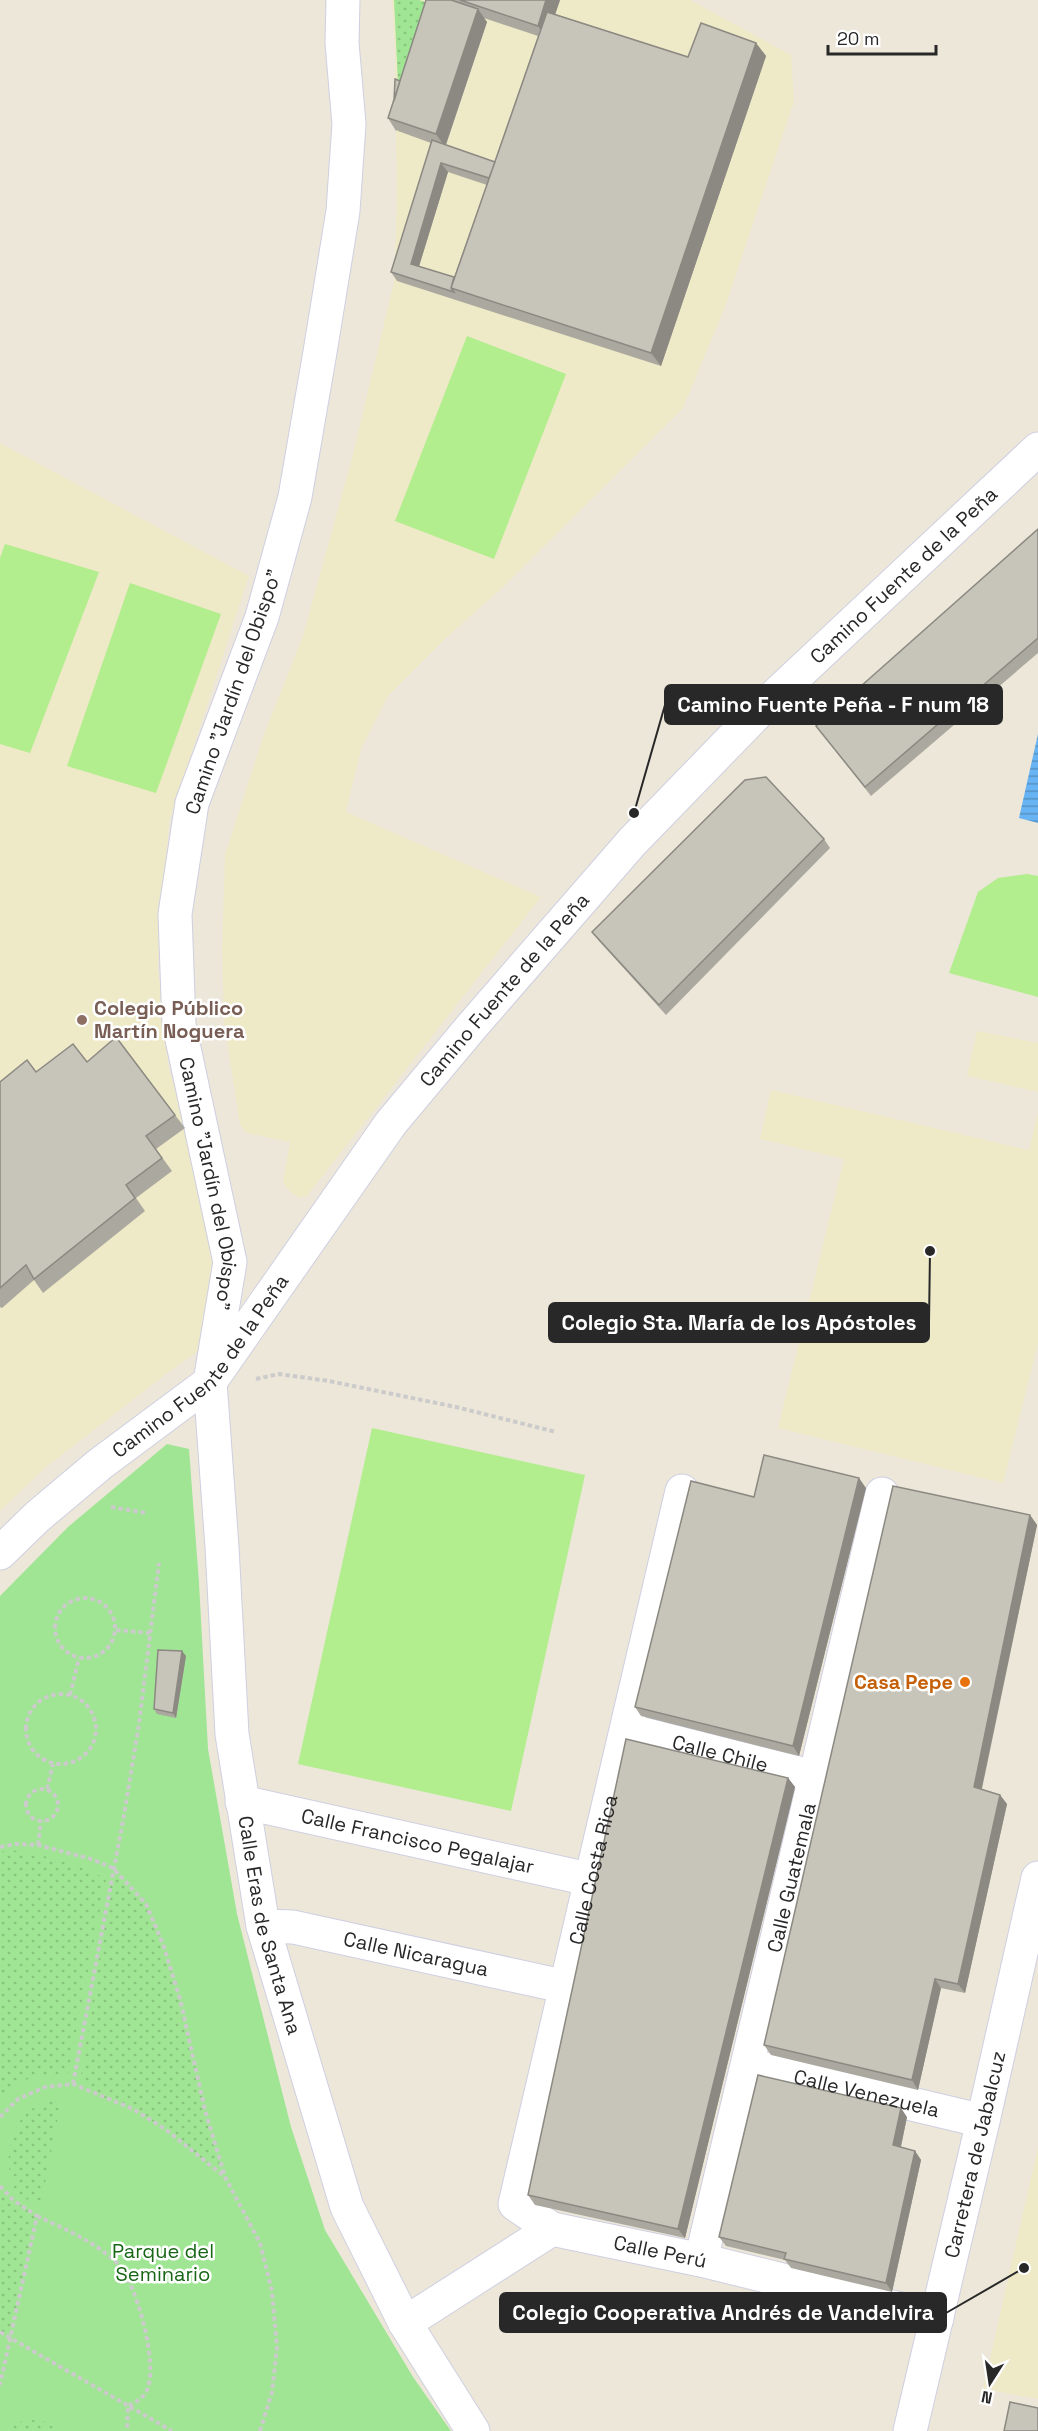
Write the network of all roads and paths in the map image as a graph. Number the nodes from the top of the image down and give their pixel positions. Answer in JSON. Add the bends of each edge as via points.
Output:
{"nodes":[{"id":1,"x":343,"y":0,"type":"edge"},
{"id":2,"x":1038,"y":449,"type":"edge"},
{"id":3,"x":256,"y":1380,"type":"dead end"},
{"id":4,"x":210,"y":1382,"type":"junction"},
{"id":5,"x":556,"y":1432,"type":"dead end"},
{"id":6,"x":682,"y":1491,"type":"dead end"},
{"id":7,"x":882,"y":1494,"type":"dead end"},
{"id":8,"x":111,"y":1507,"type":"dead end"},
{"id":9,"x":147,"y":1513,"type":"dead end"},
{"id":10,"x":0,"y":1554,"type":"edge"},
{"id":11,"x":159,"y":1563,"type":"dead end"},
{"id":12,"x":116,"y":1630,"type":"junction"},
{"id":13,"x":150,"y":1634,"type":"junction"},
{"id":14,"x":79,"y":1658,"type":"junction"},
{"id":15,"x":70,"y":1695,"type":"junction"},
{"id":16,"x":627,"y":1730,"type":"junction"},
{"id":17,"x":52,"y":1764,"type":"junction"},
{"id":18,"x":814,"y":1777,"type":"junction"},
{"id":19,"x":47,"y":1789,"type":"junction"},
{"id":20,"x":242,"y":1802,"type":"junction"},
{"id":21,"x":41,"y":1821,"type":"junction"},
{"id":22,"x":38,"y":1845,"type":"junction"},
{"id":23,"x":0,"y":1847,"type":"edge"},
{"id":24,"x":113,"y":1868,"type":"junction"},
{"id":25,"x":1038,"y":1878,"type":"edge"},
{"id":26,"x":592,"y":1880,"type":"junction"},
{"id":27,"x":263,"y":1926,"type":"junction"},
{"id":28,"x":567,"y":1987,"type":"junction"},
{"id":29,"x":748,"y":2065,"type":"junction"},
{"id":30,"x":73,"y":2084,"type":"junction"},
{"id":31,"x":0,"y":2117,"type":"edge"},
{"id":32,"x":983,"y":2121,"type":"junction"},
{"id":33,"x":225,"y":2177,"type":"junction"},
{"id":34,"x":0,"y":2186,"type":"edge"},
{"id":35,"x":36,"y":2216,"type":"junction"},
{"id":36,"x":552,"y":2229,"type":"junction"},
{"id":37,"x":701,"y":2260,"type":"junction"},
{"id":38,"x":937,"y":2318,"type":"junction"},
{"id":39,"x":405,"y":2323,"type":"junction"},
{"id":40,"x":0,"y":2332,"type":"edge"},
{"id":41,"x":11,"y":2338,"type":"junction"},
{"id":42,"x":0,"y":2385,"type":"edge"},
{"id":43,"x":128,"y":2406,"type":"junction"},
{"id":44,"x":127,"y":2431,"type":"edge"},
{"id":45,"x":172,"y":2431,"type":"edge"},
{"id":46,"x":260,"y":2431,"type":"edge"},
{"id":47,"x":472,"y":2431,"type":"edge"},
{"id":48,"x":910,"y":2431,"type":"edge"}],
"edges":[{"from":1,"to":4,"type":"street","name":"Camino \"Jardín del Obispo\"","via":[[348,124],[343,211],[295,497],[262,617],[192,803],[175,914],[179,1025],[230,1262]]},
{"from":2,"to":4,"type":"street","name":"Camino Fuente de la Peña","via":[[763,707],[632,842],[391,1123]]},
{"from":3,"to":5,"type":"path","via":[[279,1374],[329,1381]]},
{"from":4,"to":10,"type":"street","name":"Camino Fuente de la Peña","via":[[100,1464]]},
{"from":4,"to":20,"type":"street","name":"Calle Eras de Santa Ana","via":[[232,1734]]},
{"from":6,"to":16,"type":"street","name":"Calle Costa Rica"},
{"from":7,"to":18,"type":"street","name":"Calle Guatemala"},
{"from":8,"to":9,"type":"path"},
{"from":11,"to":13,"type":"path"},
{"from":12,"to":13,"type":"path"},
{"from":12,"to":14,"type":"path","via":[[99,1656]]},
{"from":12,"to":14,"type":"path","via":[[102,1603],[83,1598],[65,1605],[55,1621],[54,1632],[62,1649]]},
{"from":13,"to":24,"type":"path"},
{"from":14,"to":15,"type":"path"},
{"from":15,"to":17,"type":"path","via":[[40,1701],[28,1719],[26,1729],[32,1749]]},
{"from":15,"to":17,"type":"path","via":[[94,1714],[97,1735],[80,1760]]},
{"from":16,"to":18,"type":"street","name":"Calle Chile"},
{"from":16,"to":26,"type":"street","name":"Calle Costa Rica"},
{"from":17,"to":19,"type":"path"},
{"from":18,"to":29,"type":"street","name":"Calle Guatemala"},
{"from":19,"to":21,"type":"path","via":[[55,1795],[58,1810]]},
{"from":19,"to":21,"type":"path","via":[[31,1792],[26,1802],[28,1813]]},
{"from":20,"to":26,"type":"street","name":"Calle Francisco Pegalajar"},
{"from":20,"to":27,"type":"street","name":"Calle Eras de Santa Ana"},
{"from":21,"to":22,"type":"path"},
{"from":22,"to":23,"type":"path"},
{"from":22,"to":24,"type":"path"},
{"from":24,"to":30,"type":"path"},
{"from":24,"to":33,"type":"path","via":[[146,1904],[164,1944]]},
{"from":25,"to":32,"type":"street","name":"Carretera de Jabalcuz"},
{"from":26,"to":28,"type":"street","name":"Calle Costa Rica"},
{"from":27,"to":28,"type":"street","name":"Calle Nicaragua","via":[[293,1927]]},
{"from":27,"to":39,"type":"street","name":"Calle Eras de Santa Ana","via":[[347,2207]]},
{"from":28,"to":36,"type":"street","name":"Calle Costa Rica","via":[[515,2204]]},
{"from":29,"to":32,"type":"street","name":"Calle Venezuela"},
{"from":29,"to":37,"type":"street","name":"Calle Guatemala"},
{"from":30,"to":31,"type":"path","via":[[45,2087],[18,2099]]},
{"from":30,"to":33,"type":"path","via":[[133,2109]]},
{"from":32,"to":38,"type":"street","name":"Carretera de Jabalcuz"},
{"from":33,"to":46,"type":"path","via":[[260,2243],[272,2291],[277,2348],[272,2392]]},
{"from":34,"to":35,"type":"path"},
{"from":35,"to":41,"type":"path"},
{"from":35,"to":43,"type":"path","via":[[80,2235],[119,2266],[127,2278],[141,2308],[150,2378],[147,2391]]},
{"from":36,"to":37,"type":"street","name":"Calle Perú"},
{"from":36,"to":39,"type":"street"},
{"from":37,"to":38,"type":"street","name":"Calle Perú"},
{"from":38,"to":48,"type":"street","name":"Carretera de Jabalcuz"},
{"from":39,"to":47,"type":"street","name":"Calle Eras de Santa Ana"},
{"from":40,"to":41,"type":"path"},
{"from":41,"to":42,"type":"path"},
{"from":41,"to":43,"type":"path"},
{"from":43,"to":44,"type":"path"},
{"from":43,"to":45,"type":"path"}]}
